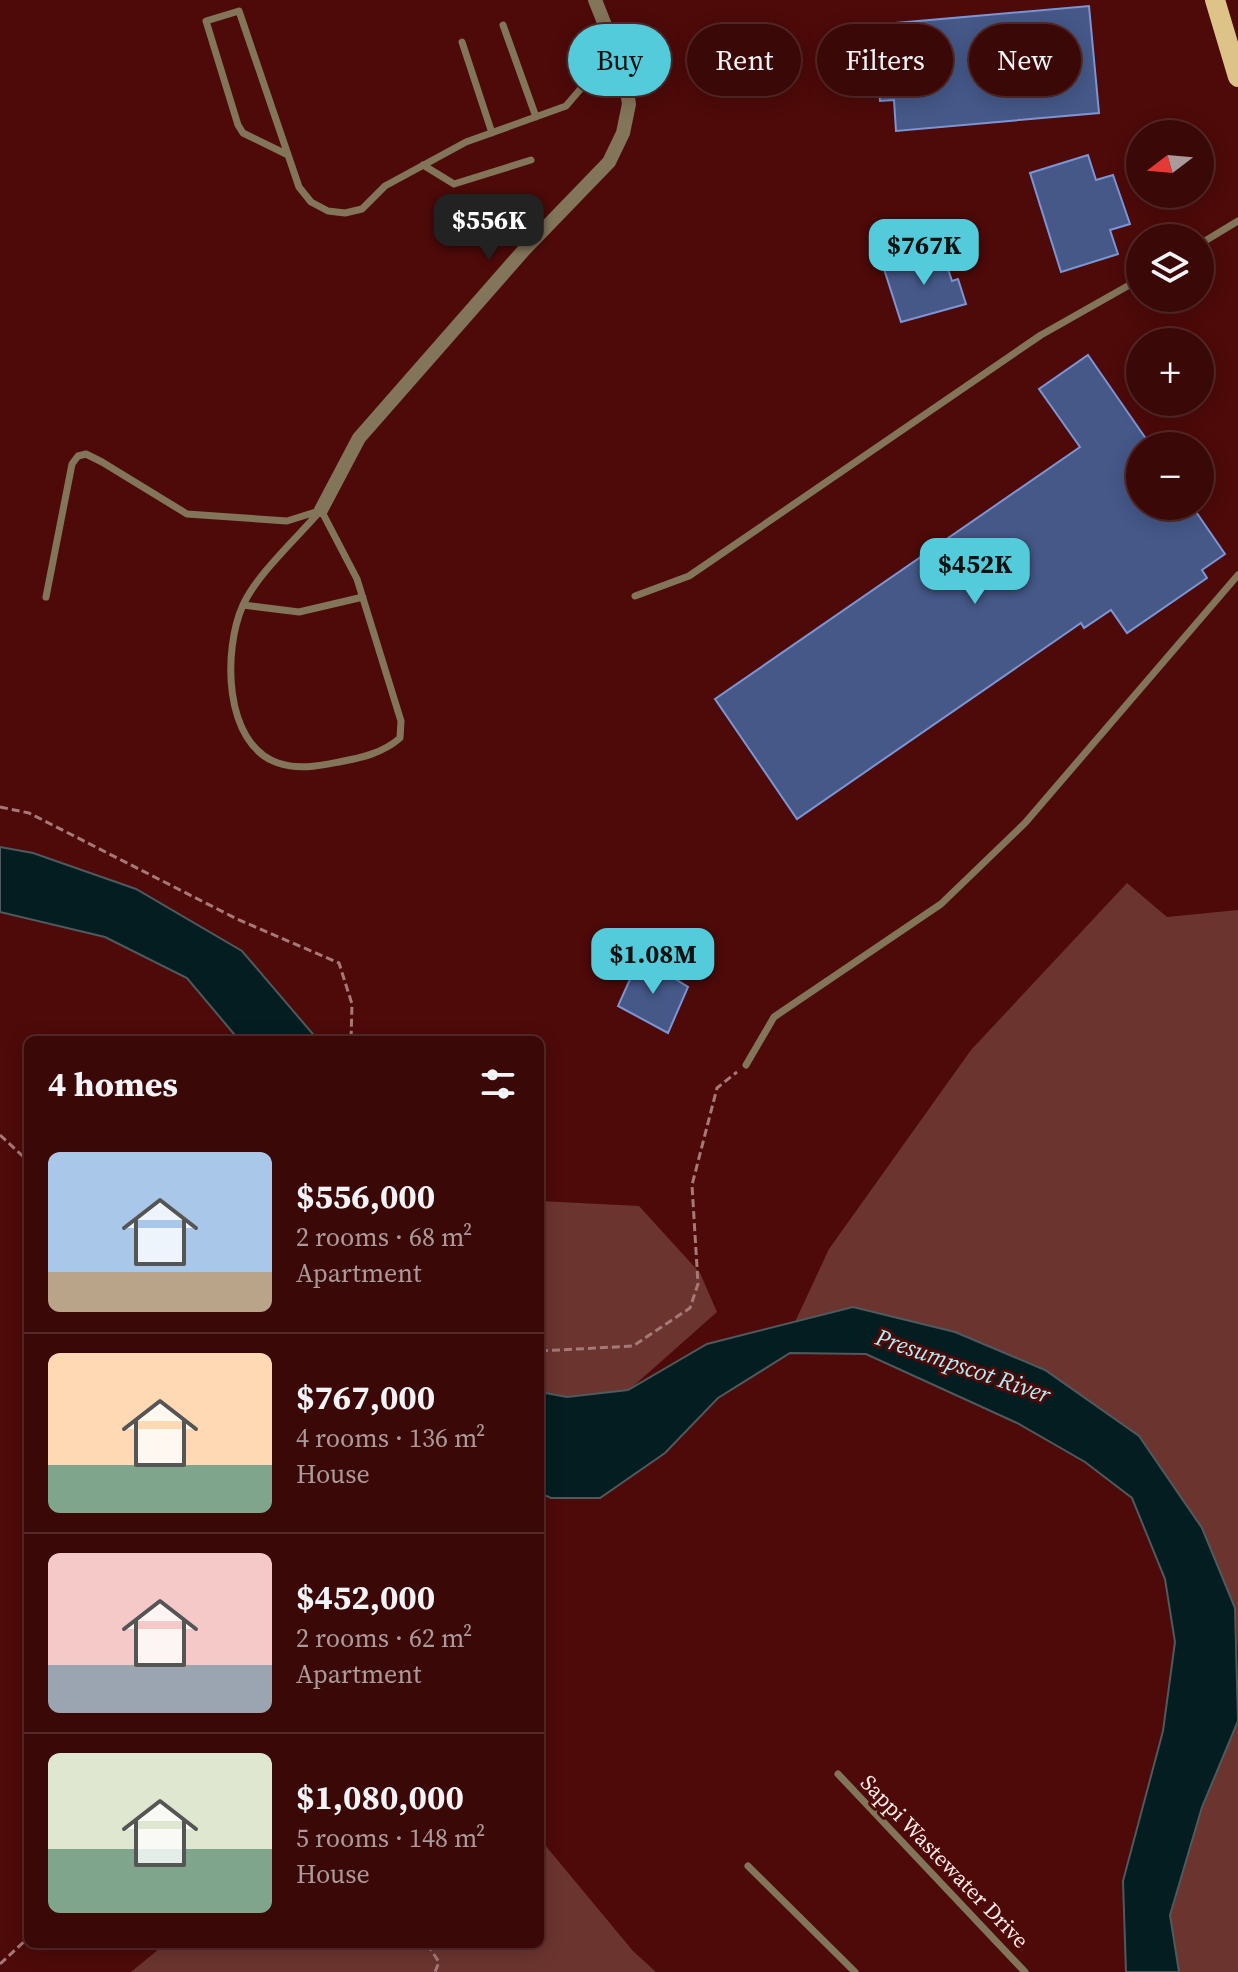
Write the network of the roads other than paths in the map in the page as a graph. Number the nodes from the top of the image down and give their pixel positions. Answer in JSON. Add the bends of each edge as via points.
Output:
{"nodes":[{"id":1,"x":595,"y":0,"type":"edge"},
{"id":2,"x":1215,"y":0,"type":"edge"},
{"id":3,"x":605,"y":24,"type":"edge"},
{"id":4,"x":503,"y":25,"type":"dead end"},
{"id":5,"x":462,"y":42,"type":"dead end"},
{"id":6,"x":1238,"y":77,"type":"edge"},
{"id":7,"x":575,"y":96,"type":"edge"},
{"id":8,"x":627,"y":96,"type":"edge"},
{"id":9,"x":536,"y":117,"type":"junction"},
{"id":10,"x":492,"y":133,"type":"junction"},
{"id":11,"x":288,"y":155,"type":"junction"},
{"id":12,"x":531,"y":160,"type":"dead end"},
{"id":13,"x":423,"y":165,"type":"junction"},
{"id":14,"x":1238,"y":221,"type":"edge"},
{"id":15,"x":1214,"y":236,"type":"edge"},
{"id":16,"x":1126,"y":287,"type":"edge"},
{"id":17,"x":321,"y":510,"type":"junction"},
{"id":18,"x":1238,"y":575,"type":"edge"},
{"id":19,"x":635,"y":596,"type":"dead end"},
{"id":20,"x":46,"y":597,"type":"dead end"},
{"id":21,"x":363,"y":597,"type":"junction"},
{"id":22,"x":243,"y":605,"type":"junction"},
{"id":23,"x":746,"y":1065,"type":"road end"},
{"id":24,"x":838,"y":1774,"type":"dead end"},
{"id":25,"x":748,"y":1866,"type":"dead end"},
{"id":26,"x":855,"y":1972,"type":"edge"},
{"id":27,"x":1025,"y":1972,"type":"edge"}],
"edges":[{"from":1,"to":3,"type":"street"},
{"from":2,"to":6,"type":"main road"},
{"from":4,"to":9,"type":"lane"},
{"from":5,"to":10,"type":"lane"},
{"from":7,"to":9,"type":"lane","via":[[566,106]]},
{"from":8,"to":17,"type":"street","via":[[623,133],[609,162],[359,438]]},
{"from":9,"to":10,"type":"lane"},
{"from":10,"to":13,"type":"lane"},
{"from":11,"to":11,"type":"lane","via":[[239,11],[206,21],[238,125],[243,133]]},
{"from":11,"to":13,"type":"lane","via":[[299,187],[311,202],[345,213],[362,209],[385,186]]},
{"from":12,"to":13,"type":"lane","via":[[454,184]]},
{"from":14,"to":15,"type":"lane"},
{"from":16,"to":19,"type":"lane","via":[[1041,335],[689,576]]},
{"from":17,"to":20,"type":"lane","via":[[287,521],[187,514],[102,462],[78,456],[72,464]]},
{"from":17,"to":21,"type":"lane"},
{"from":17,"to":22,"type":"lane"},
{"from":18,"to":23,"type":"lane","via":[[1025,823],[941,904],[774,1017]]},
{"from":21,"to":22,"type":"lane","via":[[299,612]]},
{"from":21,"to":22,"type":"lane","via":[[401,721],[400,738],[388,749],[305,768],[276,762],[249,741],[238,718],[230,682],[231,653]]},
{"from":24,"to":27,"type":"lane","name":"Sappi Wastewater Drive"},
{"from":25,"to":26,"type":"lane"}]}
